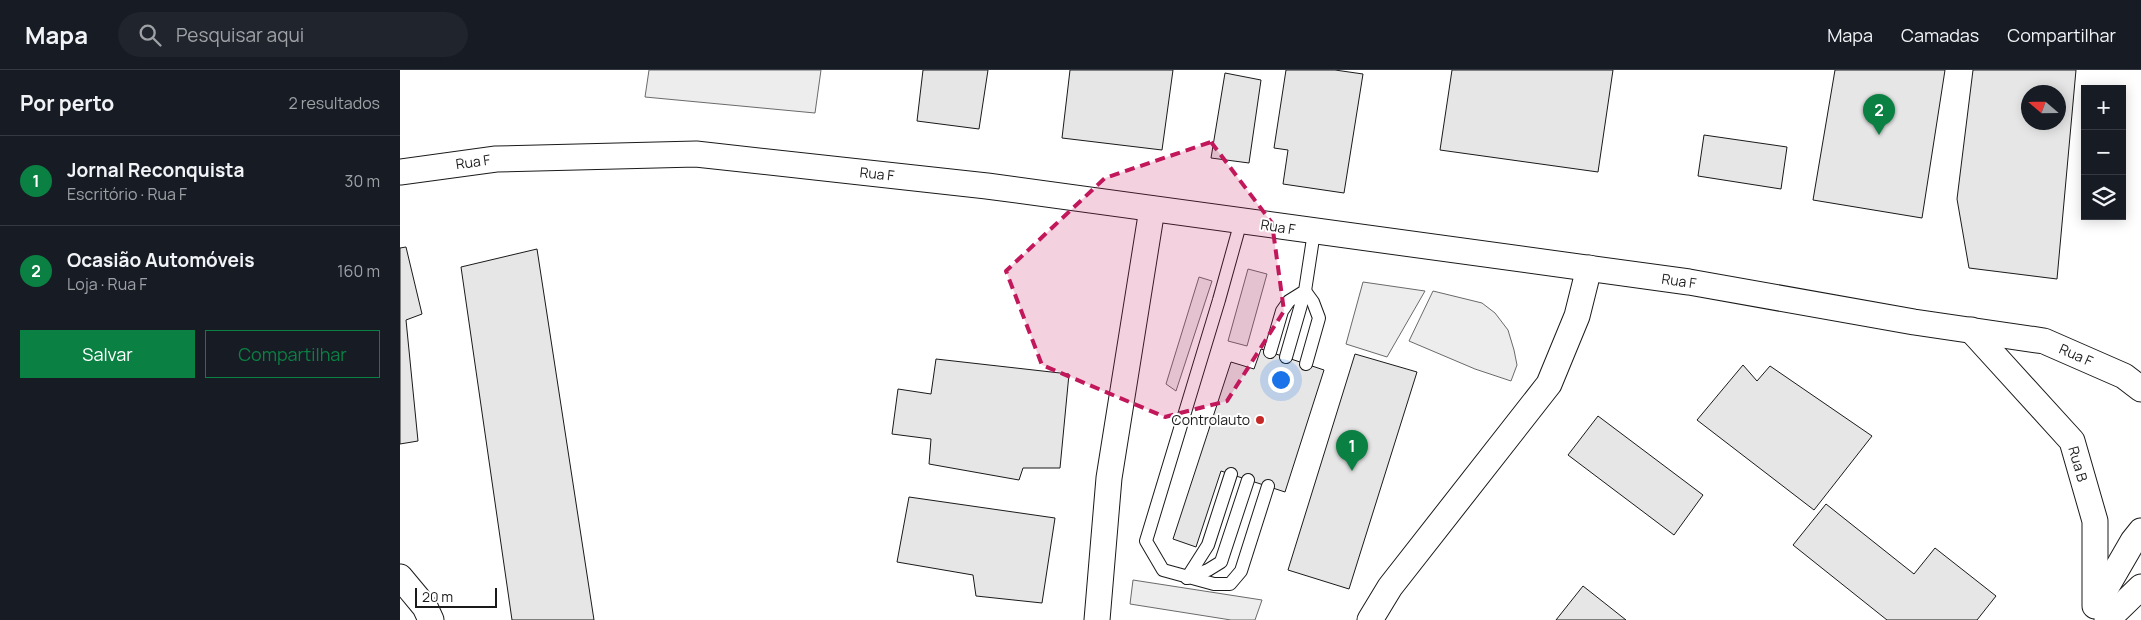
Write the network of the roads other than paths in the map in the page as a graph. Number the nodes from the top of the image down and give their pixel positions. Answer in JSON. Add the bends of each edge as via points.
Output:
{"nodes":[{"id":1,"x":400,"y":172,"type":"edge"},
{"id":2,"x":1152,"y":209,"type":"junction"},
{"id":3,"x":1241,"y":221,"type":"junction"},
{"id":4,"x":1314,"y":232,"type":"junction"},
{"id":5,"x":1589,"y":268,"type":"junction"},
{"id":6,"x":1304,"y":291,"type":"junction"},
{"id":7,"x":1971,"y":330,"type":"junction"},
{"id":8,"x":1270,"y":352,"type":"dead end"},
{"id":9,"x":1286,"y":357,"type":"dead end"},
{"id":10,"x":1306,"y":364,"type":"dead end"},
{"id":11,"x":2141,"y":390,"type":"edge"},
{"id":12,"x":1231,"y":474,"type":"dead end"},
{"id":13,"x":1248,"y":480,"type":"dead end"},
{"id":14,"x":1268,"y":486,"type":"dead end"},
{"id":15,"x":2141,"y":531,"type":"edge"},
{"id":16,"x":400,"y":577,"type":"edge"},
{"id":17,"x":1188,"y":578,"type":"junction"},
{"id":18,"x":2141,"y":587,"type":"edge"},
{"id":19,"x":2097,"y":615,"type":"edge"},
{"id":20,"x":431,"y":620,"type":"edge"},
{"id":21,"x":1097,"y":620,"type":"edge"},
{"id":22,"x":1370,"y":620,"type":"edge"}],
"edges":[{"from":1,"to":2,"type":"street","name":"Rua F","via":[[496,158],[696,154],[987,186]]},
{"from":2,"to":3,"type":"street","name":"Rua F"},
{"from":2,"to":21,"type":"street","via":[[1109,478]]},
{"from":3,"to":4,"type":"street","name":"Rua F"},
{"from":3,"to":17,"type":"lane","via":[[1146,541],[1163,570]]},
{"from":4,"to":5,"type":"street","name":"Rua F"},
{"from":4,"to":6,"type":"lane"},
{"from":5,"to":7,"type":"street","name":"Rua F"},
{"from":5,"to":22,"type":"street","via":[[1577,316],[1550,384],[1390,587]]},
{"from":6,"to":8,"type":"lane","via":[[1288,302],[1282,311]]},
{"from":6,"to":9,"type":"lane"},
{"from":6,"to":10,"type":"lane","via":[[1313,302],[1319,318]]},
{"from":7,"to":11,"type":"street","name":"Rua F","via":[[2044,341],[2124,376]]},
{"from":7,"to":19,"type":"street","name":"Rua B","via":[[2072,441],[2095,521]]},
{"from":12,"to":17,"type":"lane","via":[[1208,545]]},
{"from":13,"to":17,"type":"lane","via":[[1221,562]]},
{"from":14,"to":17,"type":"lane","via":[[1241,571],[1230,584]]},
{"from":15,"to":19,"type":"street"},
{"from":16,"to":20,"type":"street","via":[[425,607]]},
{"from":18,"to":19,"type":"street"}]}
